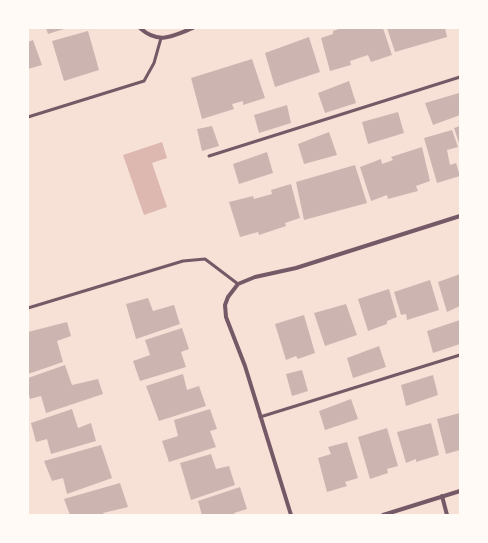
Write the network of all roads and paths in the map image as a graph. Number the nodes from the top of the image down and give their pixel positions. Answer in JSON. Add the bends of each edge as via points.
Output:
{"nodes":[{"id":1,"x":140,"y":28,"type":"edge"},
{"id":2,"x":193,"y":28,"type":"edge"},
{"id":3,"x":161,"y":38,"type":"junction"},
{"id":4,"x":460,"y":78,"type":"edge"},
{"id":5,"x":28,"y":116,"type":"edge"},
{"id":6,"x":209,"y":156,"type":"dead end"},
{"id":7,"x":460,"y":216,"type":"edge"},
{"id":8,"x":238,"y":284,"type":"junction"},
{"id":9,"x":28,"y":308,"type":"edge"},
{"id":10,"x":460,"y":355,"type":"edge"},
{"id":11,"x":260,"y":417,"type":"junction"},
{"id":12,"x":460,"y":491,"type":"edge"},
{"id":13,"x":442,"y":496,"type":"junction"},
{"id":14,"x":291,"y":515,"type":"edge"},
{"id":15,"x":383,"y":515,"type":"edge"},
{"id":16,"x":447,"y":515,"type":"edge"}],
"edges":[{"from":1,"to":3,"type":"street","via":[[147,35]]},
{"from":2,"to":3,"type":"street","via":[[171,37]]},
{"from":3,"to":5,"type":"lane","via":[[154,62],[144,81]]},
{"from":4,"to":6,"type":"lane"},
{"from":7,"to":8,"type":"street"},
{"from":8,"to":9,"type":"lane","via":[[205,259],[183,261]]},
{"from":8,"to":11,"type":"street","via":[[225,305],[226,317],[245,366]]},
{"from":10,"to":11,"type":"lane"},
{"from":11,"to":14,"type":"street"},
{"from":12,"to":13,"type":"street"},
{"from":13,"to":15,"type":"street"},
{"from":13,"to":16,"type":"street"}]}
